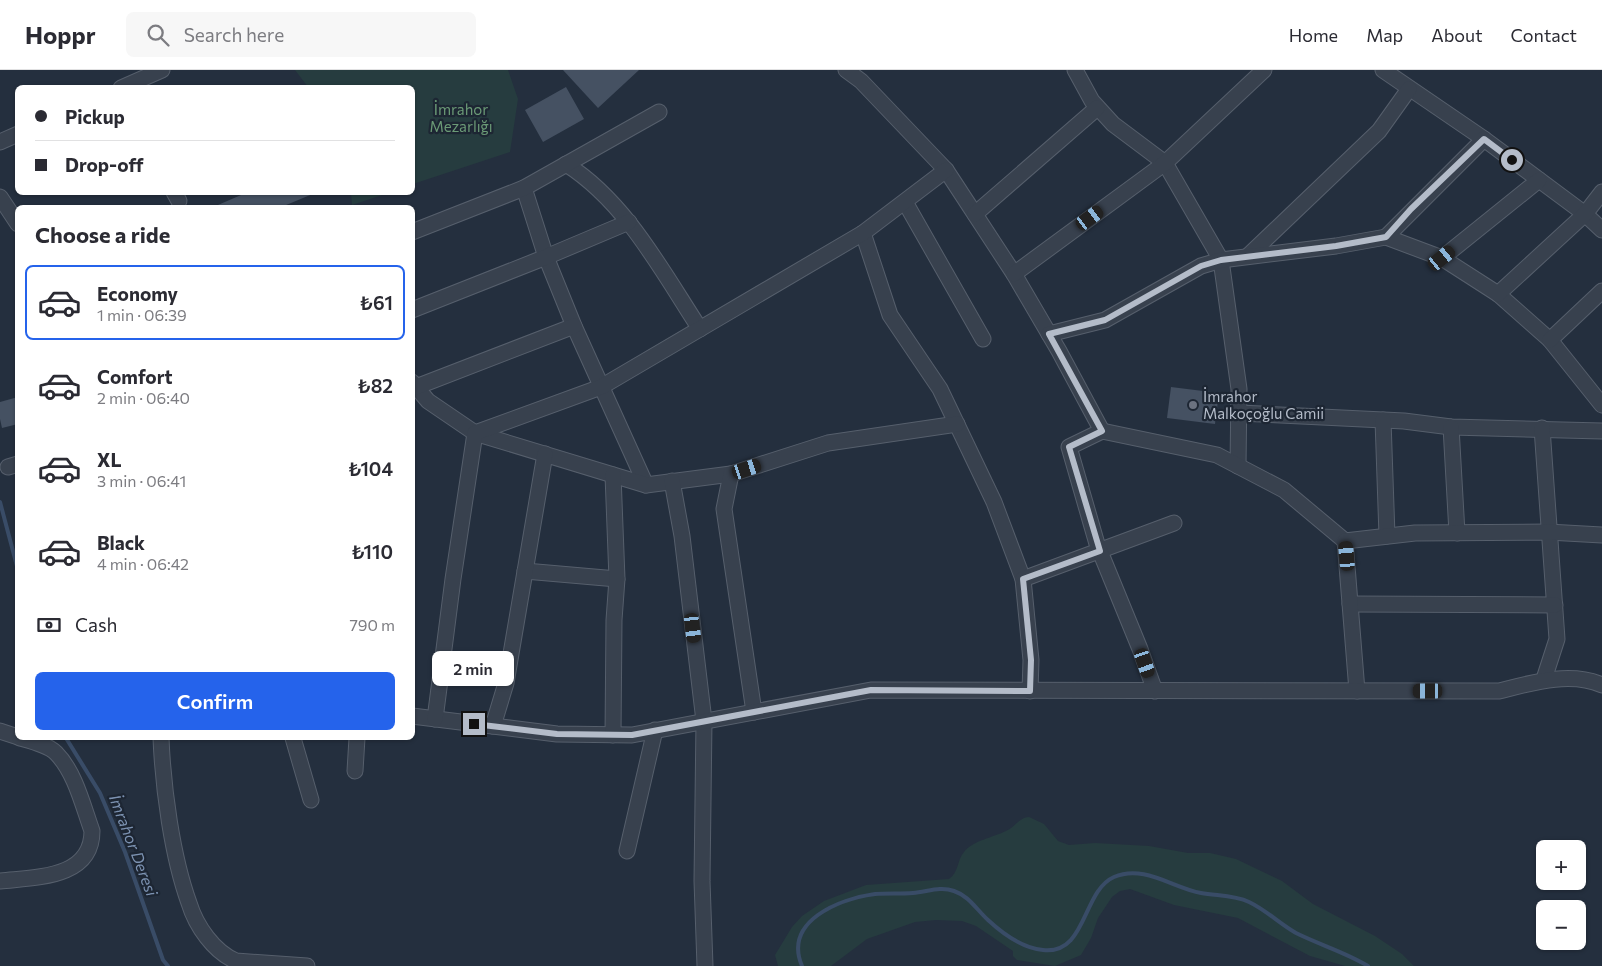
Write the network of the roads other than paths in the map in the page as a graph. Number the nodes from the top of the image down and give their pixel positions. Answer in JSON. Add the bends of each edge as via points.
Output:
{"nodes":[{"id":1,"x":162,"y":70,"type":"edge"},
{"id":2,"x":846,"y":70,"type":"edge"},
{"id":3,"x":1075,"y":70,"type":"edge"},
{"id":4,"x":1264,"y":70,"type":"edge"},
{"id":5,"x":1383,"y":70,"type":"edge"},
{"id":6,"x":128,"y":85,"type":"edge"},
{"id":7,"x":1409,"y":89,"type":"junction"},
{"id":8,"x":1097,"y":108,"type":"junction"},
{"id":9,"x":659,"y":112,"type":"dead end"},
{"id":10,"x":15,"y":135,"type":"edge"},
{"id":11,"x":1484,"y":139,"type":"junction"},
{"id":12,"x":0,"y":142,"type":"edge"},
{"id":13,"x":1165,"y":163,"type":"junction"},
{"id":14,"x":566,"y":164,"type":"junction"},
{"id":15,"x":946,"y":170,"type":"junction"},
{"id":16,"x":1540,"y":180,"type":"junction"},
{"id":17,"x":524,"y":188,"type":"junction"},
{"id":18,"x":1602,"y":192,"type":"edge"},
{"id":19,"x":0,"y":197,"type":"edge"},
{"id":20,"x":904,"y":202,"type":"junction"},
{"id":21,"x":975,"y":214,"type":"junction"},
{"id":22,"x":1585,"y":214,"type":"junction"},
{"id":23,"x":15,"y":220,"type":"edge"},
{"id":24,"x":629,"y":222,"type":"junction"},
{"id":25,"x":1602,"y":230,"type":"edge"},
{"id":26,"x":415,"y":231,"type":"edge"},
{"id":27,"x":863,"y":233,"type":"junction"},
{"id":28,"x":1386,"y":237,"type":"junction"},
{"id":29,"x":1248,"y":256,"type":"junction"},
{"id":30,"x":546,"y":258,"type":"junction"},
{"id":31,"x":1442,"y":258,"type":"junction"},
{"id":32,"x":1221,"y":260,"type":"junction"},
{"id":33,"x":1014,"y":274,"type":"junction"},
{"id":34,"x":1602,"y":291,"type":"edge"},
{"id":35,"x":1498,"y":294,"type":"junction"},
{"id":36,"x":415,"y":309,"type":"edge"},
{"id":37,"x":574,"y":326,"type":"junction"},
{"id":38,"x":700,"y":329,"type":"junction"},
{"id":39,"x":1049,"y":334,"type":"junction"},
{"id":40,"x":983,"y":339,"type":"dead end"},
{"id":41,"x":1550,"y":340,"type":"junction"},
{"id":42,"x":415,"y":385,"type":"edge"},
{"id":43,"x":415,"y":386,"type":"edge"},
{"id":44,"x":602,"y":387,"type":"junction"},
{"id":45,"x":1602,"y":405,"type":"edge"},
{"id":46,"x":1239,"y":414,"type":"junction"},
{"id":47,"x":1383,"y":420,"type":"junction"},
{"id":48,"x":957,"y":424,"type":"junction"},
{"id":49,"x":1451,"y":427,"type":"junction"},
{"id":50,"x":1542,"y":428,"type":"junction"},
{"id":51,"x":1102,"y":431,"type":"junction"},
{"id":52,"x":1602,"y":431,"type":"edge"},
{"id":53,"x":475,"y":433,"type":"junction"},
{"id":54,"x":545,"y":454,"type":"junction"},
{"id":55,"x":1238,"y":466,"type":"junction"},
{"id":56,"x":731,"y":474,"type":"junction"},
{"id":57,"x":613,"y":475,"type":"junction"},
{"id":58,"x":672,"y":482,"type":"junction"},
{"id":59,"x":646,"y":485,"type":"junction"},
{"id":60,"x":1174,"y":523,"type":"dead end"},
{"id":61,"x":1548,"y":532,"type":"junction"},
{"id":62,"x":1457,"y":533,"type":"junction"},
{"id":63,"x":1602,"y":535,"type":"edge"},
{"id":64,"x":1387,"y":536,"type":"junction"},
{"id":65,"x":1345,"y":541,"type":"junction"},
{"id":66,"x":1100,"y":551,"type":"junction"},
{"id":67,"x":525,"y":571,"type":"junction"},
{"id":68,"x":617,"y":579,"type":"junction"},
{"id":69,"x":1023,"y":579,"type":"junction"},
{"id":70,"x":1350,"y":604,"type":"junction"},
{"id":71,"x":1555,"y":605,"type":"junction"},
{"id":72,"x":1544,"y":679,"type":"junction"},
{"id":73,"x":1602,"y":685,"type":"edge"},
{"id":74,"x":1030,"y":691,"type":"junction"},
{"id":75,"x":1155,"y":691,"type":"junction"},
{"id":76,"x":1357,"y":691,"type":"junction"},
{"id":77,"x":754,"y":712,"type":"junction"},
{"id":78,"x":415,"y":716,"type":"edge"},
{"id":79,"x":435,"y":719,"type":"junction"},
{"id":80,"x":704,"y":721,"type":"junction"},
{"id":81,"x":493,"y":726,"type":"junction"},
{"id":82,"x":655,"y":730,"type":"junction"},
{"id":83,"x":0,"y":731,"type":"edge"},
{"id":84,"x":613,"y":735,"type":"junction"},
{"id":85,"x":15,"y":736,"type":"edge"},
{"id":86,"x":28,"y":740,"type":"edge"},
{"id":87,"x":161,"y":740,"type":"edge"},
{"id":88,"x":294,"y":740,"type":"edge"},
{"id":89,"x":357,"y":740,"type":"edge"},
{"id":90,"x":355,"y":771,"type":"dead end"},
{"id":91,"x":310,"y":800,"type":"dead end"},
{"id":92,"x":627,"y":851,"type":"dead end"},
{"id":93,"x":0,"y":881,"type":"edge"},
{"id":94,"x":307,"y":966,"type":"edge"},
{"id":95,"x":705,"y":966,"type":"edge"}],
"edges":[{"from":1,"to":6,"type":"street"},
{"from":2,"to":15,"type":"street","via":[[861,80]]},
{"from":3,"to":8,"type":"street"},
{"from":4,"to":13,"type":"street"},
{"from":5,"to":7,"type":"street"},
{"from":7,"to":11,"type":"street"},
{"from":7,"to":29,"type":"street","via":[[1379,131]]},
{"from":8,"to":13,"type":"street"},
{"from":8,"to":21,"type":"street"},
{"from":9,"to":14,"type":"street"},
{"from":10,"to":12,"type":"street"},
{"from":11,"to":16,"type":"street"},
{"from":11,"to":28,"type":"street"},
{"from":13,"to":32,"type":"street"},
{"from":13,"to":33,"type":"street"},
{"from":14,"to":17,"type":"street"},
{"from":14,"to":24,"type":"street","via":[[584,176]]},
{"from":15,"to":20,"type":"street"},
{"from":15,"to":21,"type":"street"},
{"from":16,"to":22,"type":"street"},
{"from":16,"to":31,"type":"street"},
{"from":17,"to":26,"type":"street"},
{"from":17,"to":30,"type":"street"},
{"from":18,"to":22,"type":"street"},
{"from":19,"to":23,"type":"street"},
{"from":20,"to":27,"type":"street"},
{"from":20,"to":40,"type":"street"},
{"from":21,"to":33,"type":"street"},
{"from":22,"to":25,"type":"street"},
{"from":22,"to":35,"type":"street"},
{"from":24,"to":30,"type":"street"},
{"from":24,"to":38,"type":"street"},
{"from":27,"to":38,"type":"street"},
{"from":27,"to":48,"type":"street","via":[[890,315],[940,389]]},
{"from":28,"to":29,"type":"street"},
{"from":28,"to":31,"type":"street"},
{"from":29,"to":32,"type":"street"},
{"from":30,"to":36,"type":"street"},
{"from":30,"to":37,"type":"street"},
{"from":31,"to":35,"type":"street"},
{"from":32,"to":39,"type":"street","via":[[1201,266],[1105,320]]},
{"from":32,"to":46,"type":"street","via":[[1239,389]]},
{"from":33,"to":39,"type":"street"},
{"from":34,"to":41,"type":"street"},
{"from":35,"to":41,"type":"street"},
{"from":37,"to":42,"type":"street"},
{"from":37,"to":44,"type":"street"},
{"from":38,"to":44,"type":"street"},
{"from":39,"to":51,"type":"street"},
{"from":41,"to":45,"type":"street"},
{"from":43,"to":53,"type":"street","via":[[428,401]]},
{"from":44,"to":53,"type":"street"},
{"from":44,"to":59,"type":"street"},
{"from":46,"to":47,"type":"street"},
{"from":46,"to":55,"type":"street"},
{"from":47,"to":49,"type":"street"},
{"from":47,"to":64,"type":"street"},
{"from":48,"to":56,"type":"street","via":[[828,443]]},
{"from":48,"to":69,"type":"street","via":[[994,502]]},
{"from":49,"to":50,"type":"street"},
{"from":49,"to":62,"type":"street"},
{"from":50,"to":52,"type":"street"},
{"from":50,"to":61,"type":"street"},
{"from":51,"to":55,"type":"street","via":[[1217,455]]},
{"from":51,"to":66,"type":"street","via":[[1069,447]]},
{"from":53,"to":54,"type":"street"},
{"from":53,"to":79,"type":"street"},
{"from":54,"to":57,"type":"street"},
{"from":54,"to":67,"type":"street"},
{"from":55,"to":65,"type":"street","via":[[1284,490]]},
{"from":56,"to":58,"type":"street"},
{"from":56,"to":77,"type":"street","via":[[724,509]]},
{"from":57,"to":59,"type":"street"},
{"from":57,"to":68,"type":"street"},
{"from":58,"to":59,"type":"street"},
{"from":58,"to":80,"type":"street","via":[[682,536]]},
{"from":60,"to":66,"type":"street"},
{"from":61,"to":62,"type":"street"},
{"from":61,"to":63,"type":"street"},
{"from":61,"to":71,"type":"street"},
{"from":62,"to":64,"type":"street"},
{"from":64,"to":65,"type":"street"},
{"from":65,"to":70,"type":"street"},
{"from":66,"to":69,"type":"street"},
{"from":66,"to":75,"type":"street"},
{"from":67,"to":68,"type":"street"},
{"from":67,"to":81,"type":"street","via":[[506,683]]},
{"from":68,"to":84,"type":"street"},
{"from":69,"to":74,"type":"street","via":[[1031,660]]},
{"from":70,"to":71,"type":"street"},
{"from":70,"to":76,"type":"street"},
{"from":71,"to":72,"type":"street","via":[[1557,639]]},
{"from":72,"to":73,"type":"street","via":[[1591,680]]},
{"from":72,"to":76,"type":"street","via":[[1499,691]]},
{"from":74,"to":75,"type":"street"},
{"from":74,"to":77,"type":"street","via":[[871,690]]},
{"from":75,"to":76,"type":"street"},
{"from":77,"to":80,"type":"street"},
{"from":78,"to":79,"type":"street"},
{"from":79,"to":81,"type":"street"},
{"from":80,"to":82,"type":"street"},
{"from":80,"to":95,"type":"street","via":[[702,882]]},
{"from":81,"to":84,"type":"street","via":[[557,734]]},
{"from":82,"to":84,"type":"street"},
{"from":82,"to":92,"type":"street"},
{"from":83,"to":85,"type":"street"},
{"from":86,"to":93,"type":"street","via":[[55,752],[71,775],[92,830],[92,840],[83,859],[71,868],[53,874]]},
{"from":87,"to":94,"type":"street","via":[[174,849],[189,905],[208,938],[226,957],[236,961]]},
{"from":88,"to":91,"type":"street"},
{"from":89,"to":90,"type":"street"}]}
